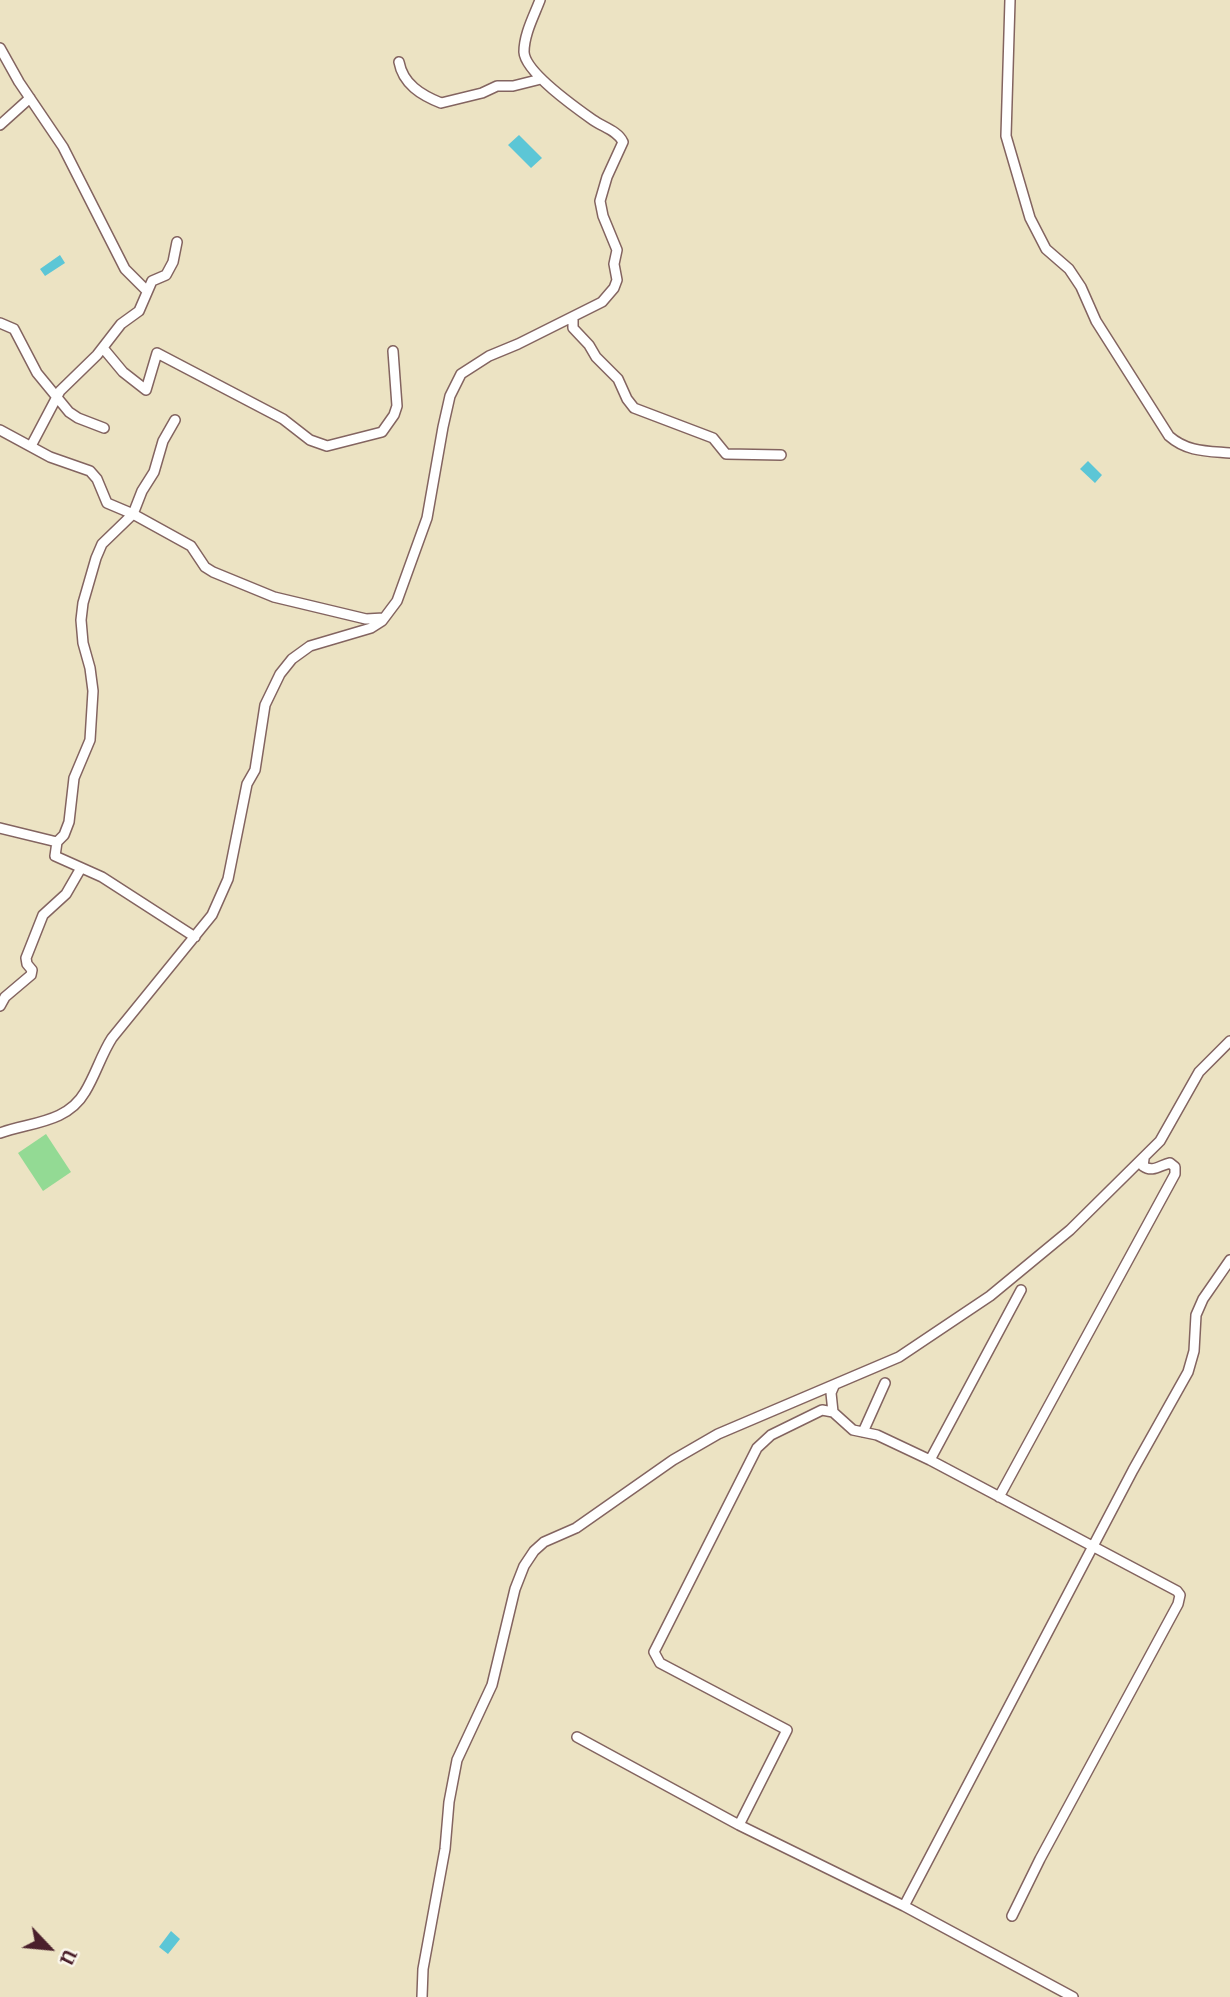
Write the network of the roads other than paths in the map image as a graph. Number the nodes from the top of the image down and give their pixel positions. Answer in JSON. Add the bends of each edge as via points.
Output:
{"nodes":[{"id":1,"x":540,"y":0,"type":"edge"},
{"id":2,"x":1010,"y":0,"type":"edge"},
{"id":3,"x":0,"y":48,"type":"edge"},
{"id":4,"x":399,"y":62,"type":"dead end"},
{"id":5,"x":541,"y":79,"type":"junction"},
{"id":6,"x":30,"y":98,"type":"junction"},
{"id":7,"x":0,"y":125,"type":"edge"},
{"id":8,"x":177,"y":242,"type":"dead end"},
{"id":9,"x":146,"y":290,"type":"junction"},
{"id":10,"x":573,"y":317,"type":"junction"},
{"id":11,"x":0,"y":323,"type":"edge"},
{"id":12,"x":103,"y":348,"type":"junction"},
{"id":13,"x":393,"y":351,"type":"dead end"},
{"id":14,"x":56,"y":397,"type":"junction"},
{"id":15,"x":175,"y":420,"type":"dead end"},
{"id":16,"x":104,"y":428,"type":"dead end"},
{"id":17,"x":0,"y":430,"type":"edge"},
{"id":18,"x":31,"y":446,"type":"junction"},
{"id":19,"x":1230,"y":453,"type":"edge"},
{"id":20,"x":781,"y":455,"type":"dead end"},
{"id":21,"x":133,"y":514,"type":"junction"},
{"id":22,"x":384,"y":618,"type":"junction"},
{"id":23,"x":0,"y":828,"type":"edge"},
{"id":24,"x":57,"y":842,"type":"junction"},
{"id":25,"x":81,"y":869,"type":"junction"},
{"id":26,"x":195,"y":937,"type":"junction"},
{"id":27,"x":0,"y":1006,"type":"edge"},
{"id":28,"x":1230,"y":1041,"type":"edge"},
{"id":29,"x":0,"y":1133,"type":"edge"},
{"id":30,"x":1144,"y":1158,"type":"junction"},
{"id":31,"x":1230,"y":1260,"type":"edge"},
{"id":32,"x":1021,"y":1290,"type":"dead end"},
{"id":33,"x":885,"y":1383,"type":"dead end"},
{"id":34,"x":834,"y":1386,"type":"junction"},
{"id":35,"x":833,"y":1412,"type":"junction"},
{"id":36,"x":863,"y":1432,"type":"junction"},
{"id":37,"x":929,"y":1460,"type":"junction"},
{"id":38,"x":999,"y":1497,"type":"junction"},
{"id":39,"x":1093,"y":1547,"type":"junction"},
{"id":40,"x":577,"y":1737,"type":"dead end"},
{"id":41,"x":739,"y":1825,"type":"junction"},
{"id":42,"x":904,"y":1906,"type":"junction"},
{"id":43,"x":1012,"y":1916,"type":"dead end"},
{"id":44,"x":422,"y":1997,"type":"edge"},
{"id":45,"x":1073,"y":1997,"type":"edge"}],
"edges":[{"from":1,"to":5,"type":"street","via":[[524,54]]},
{"from":2,"to":19,"type":"street","via":[[1006,136],[1035,230],[1081,287],[1096,321],[1169,436],[1194,450]]},
{"from":3,"to":6,"type":"street"},
{"from":4,"to":5,"type":"street","via":[[406,82],[441,103]]},
{"from":5,"to":10,"type":"street","via":[[623,142],[600,201],[617,250],[617,280],[602,302]]},
{"from":6,"to":7,"type":"street"},
{"from":6,"to":9,"type":"street","via":[[62,146],[125,269]]},
{"from":8,"to":9,"type":"street","via":[[166,275],[152,281]]},
{"from":9,"to":12,"type":"street","via":[[138,311]]},
{"from":10,"to":20,"type":"street","via":[[573,328],[618,379],[634,408],[713,438],[726,454]]},
{"from":10,"to":22,"type":"street","via":[[461,374],[450,396],[427,518],[397,601]]},
{"from":11,"to":14,"type":"street","via":[[14,329]]},
{"from":12,"to":13,"type":"street","via":[[146,390],[157,353],[327,446],[382,432],[394,415]]},
{"from":12,"to":14,"type":"street"},
{"from":14,"to":16,"type":"street","via":[[78,418]]},
{"from":14,"to":18,"type":"street"},
{"from":15,"to":21,"type":"street"},
{"from":17,"to":18,"type":"street"},
{"from":18,"to":21,"type":"street","via":[[90,471],[107,503]]},
{"from":21,"to":22,"type":"street","via":[[191,546],[205,566],[223,576],[274,597],[366,619]]},
{"from":21,"to":24,"type":"street","via":[[100,548],[83,603],[82,635],[93,691],[90,740],[74,778],[69,822]]},
{"from":22,"to":26,"type":"street","via":[[366,631],[303,650],[275,682],[265,705],[255,770],[247,785],[228,879],[212,915]]},
{"from":23,"to":24,"type":"street"},
{"from":24,"to":25,"type":"street","via":[[55,856]]},
{"from":25,"to":26,"type":"street","via":[[124,890]]},
{"from":25,"to":27,"type":"street","via":[[66,894],[43,915],[26,958],[31,975],[5,996]]},
{"from":26,"to":29,"type":"street","via":[[112,1038],[77,1103],[57,1116]]},
{"from":28,"to":30,"type":"street","via":[[1207,1062],[1167,1132]]},
{"from":30,"to":34,"type":"street","via":[[1070,1230],[990,1296],[899,1357]]},
{"from":30,"to":38,"type":"street","via":[[1146,1168],[1170,1163],[1175,1174]]},
{"from":31,"to":39,"type":"street","via":[[1196,1315],[1188,1372]]},
{"from":32,"to":37,"type":"street"},
{"from":33,"to":36,"type":"street"},
{"from":34,"to":35,"type":"street"},
{"from":34,"to":44,"type":"street","via":[[718,1434],[576,1528],[544,1542],[528,1559],[515,1589],[495,1675],[455,1770]]},
{"from":35,"to":36,"type":"street","via":[[847,1427]]},
{"from":35,"to":41,"type":"street","via":[[822,1410],[766,1438],[757,1448],[654,1652],[660,1663],[787,1730]]},
{"from":36,"to":37,"type":"street"},
{"from":37,"to":38,"type":"street"},
{"from":38,"to":39,"type":"street"},
{"from":39,"to":42,"type":"street"},
{"from":39,"to":43,"type":"street","via":[[1177,1591],[1180,1599]]},
{"from":40,"to":41,"type":"street"},
{"from":41,"to":42,"type":"street"},
{"from":42,"to":45,"type":"street"}]}
